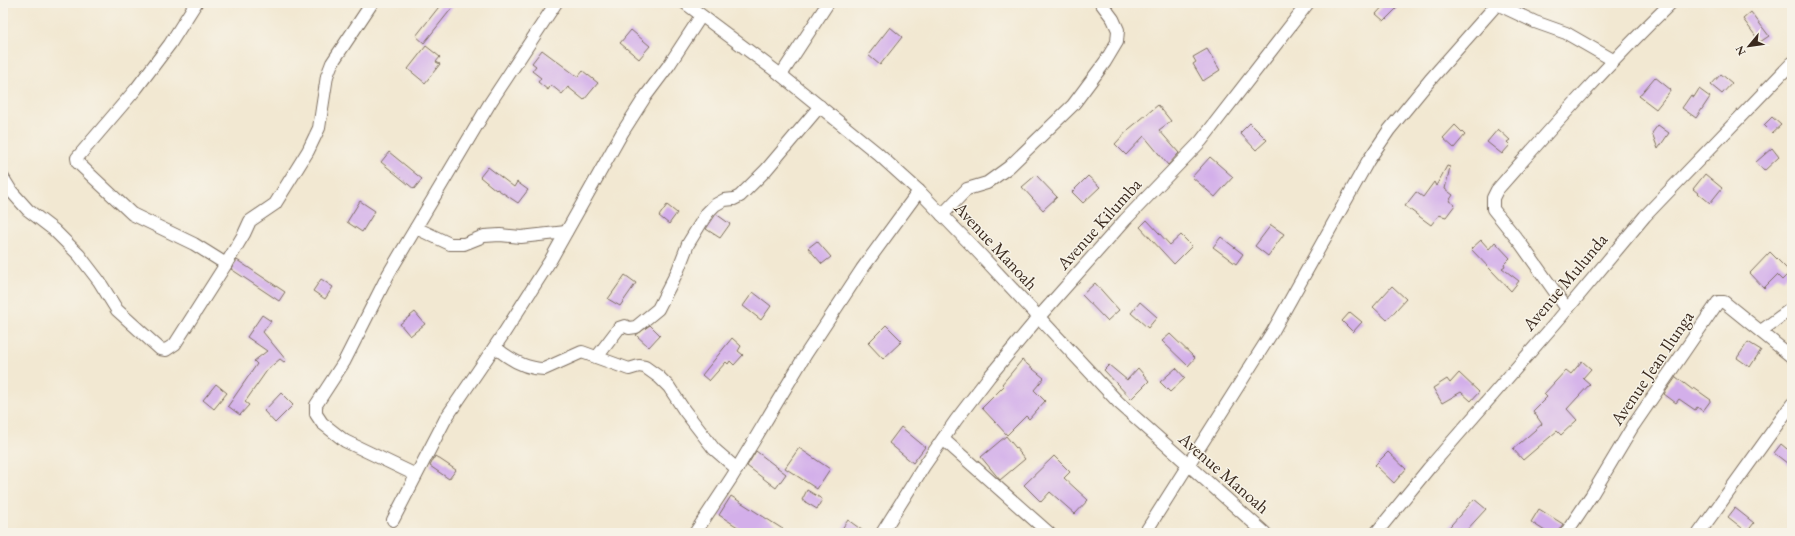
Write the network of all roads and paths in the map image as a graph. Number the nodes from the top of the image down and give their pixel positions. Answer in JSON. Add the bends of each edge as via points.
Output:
{"nodes":[{"id":1,"x":196,"y":3,"type":"edge"},
{"id":2,"x":372,"y":3,"type":"edge"},
{"id":3,"x":556,"y":3,"type":"edge"},
{"id":4,"x":684,"y":3,"type":"edge"},
{"id":5,"x":828,"y":3,"type":"edge"},
{"id":6,"x":1101,"y":3,"type":"edge"},
{"id":7,"x":1308,"y":3,"type":"edge"},
{"id":8,"x":1671,"y":3,"type":"edge"},
{"id":9,"x":1498,"y":4,"type":"edge"},
{"id":10,"x":701,"y":16,"type":"junction"},
{"id":11,"x":1614,"y":60,"type":"junction"},
{"id":12,"x":1792,"y":63,"type":"edge"},
{"id":13,"x":781,"y":75,"type":"junction"},
{"id":14,"x":820,"y":106,"type":"junction"},
{"id":15,"x":3,"y":178,"type":"edge"},
{"id":16,"x":919,"y":191,"type":"junction"},
{"id":17,"x":942,"y":216,"type":"junction"},
{"id":18,"x":416,"y":228,"type":"junction"},
{"id":19,"x":566,"y":232,"type":"junction"},
{"id":20,"x":226,"y":264,"type":"junction"},
{"id":21,"x":1792,"y":308,"type":"edge"},
{"id":22,"x":1567,"y":309,"type":"junction"},
{"id":23,"x":1038,"y":318,"type":"junction"},
{"id":24,"x":1761,"y":330,"type":"junction"},
{"id":25,"x":495,"y":348,"type":"junction"},
{"id":26,"x":598,"y":357,"type":"junction"},
{"id":27,"x":1792,"y":357,"type":"edge"},
{"id":28,"x":1792,"y":404,"type":"edge"},
{"id":29,"x":943,"y":439,"type":"junction"},
{"id":30,"x":1188,"y":464,"type":"junction"},
{"id":31,"x":737,"y":469,"type":"junction"},
{"id":32,"x":416,"y":475,"type":"junction"},
{"id":33,"x":393,"y":520,"type":"dead end"},
{"id":34,"x":695,"y":533,"type":"edge"},
{"id":35,"x":882,"y":533,"type":"edge"},
{"id":36,"x":1049,"y":533,"type":"edge"},
{"id":37,"x":1145,"y":533,"type":"edge"},
{"id":38,"x":1265,"y":533,"type":"edge"},
{"id":39,"x":1376,"y":533,"type":"edge"},
{"id":40,"x":1566,"y":533,"type":"edge"},
{"id":41,"x":1699,"y":533,"type":"edge"}],
"edges":[{"from":1,"to":20,"type":"street","via":[[170,44],[136,89],[77,158],[78,163],[132,214],[194,244]]},
{"from":2,"to":20,"type":"street","via":[[332,63],[327,76],[319,128],[308,151],[275,204],[250,221]]},
{"from":3,"to":18,"type":"street","via":[[490,103]]},
{"from":4,"to":10,"type":"street","name":"Avenue Manoah"},
{"from":5,"to":13,"type":"street"},
{"from":6,"to":17,"type":"street","via":[[1118,30],[1117,42],[1105,62],[1078,98],[1009,167],[987,183],[967,189]]},
{"from":7,"to":23,"type":"street","name":"Avenue Kilumba","via":[[1202,141],[1125,220]]},
{"from":8,"to":11,"type":"street"},
{"from":9,"to":11,"type":"street","via":[[1535,22],[1566,33]]},
{"from":9,"to":30,"type":"street","via":[[1430,80],[1372,155],[1273,331]]},
{"from":10,"to":13,"type":"street","name":"Avenue Manoah"},
{"from":10,"to":19,"type":"street","via":[[622,133]]},
{"from":11,"to":22,"type":"street","via":[[1531,151],[1493,198],[1493,209]]},
{"from":12,"to":22,"type":"street","name":"Avenue Mulunda","via":[[1650,211]]},
{"from":13,"to":14,"type":"street","name":"Avenue Manoah"},
{"from":14,"to":16,"type":"street","name":"Avenue Manoah"},
{"from":14,"to":26,"type":"street","via":[[740,196],[724,200],[707,213],[688,244],[658,309],[636,327],[619,328]]},
{"from":15,"to":20,"type":"street","via":[[28,210],[54,230],[79,256],[117,310],[163,350],[175,344]]},
{"from":16,"to":17,"type":"street","name":"Avenue Manoah"},
{"from":16,"to":31,"type":"street","via":[[862,269],[806,354]]},
{"from":17,"to":23,"type":"street","name":"Avenue Manoah"},
{"from":18,"to":19,"type":"street","via":[[450,244],[464,244],[484,236],[521,237]]},
{"from":18,"to":32,"type":"street","via":[[389,273],[344,362],[316,405],[316,414],[322,423],[345,441]]},
{"from":19,"to":25,"type":"street"},
{"from":21,"to":24,"type":"street"},
{"from":22,"to":39,"type":"street","name":"Avenue Mulunda"},
{"from":23,"to":29,"type":"street","name":"Avenue Kilumba","via":[[989,377]]},
{"from":23,"to":30,"type":"street","name":"Avenue Manoah","via":[[1118,402]]},
{"from":24,"to":27,"type":"street","name":"Avenue Jean Ilunga"},
{"from":24,"to":40,"type":"street","name":"Avenue Jean Ilunga","via":[[1724,302],[1716,304],[1633,426]]},
{"from":25,"to":26,"type":"street","via":[[510,360],[538,369],[544,369],[582,352]]},
{"from":25,"to":32,"type":"street","via":[[446,418]]},
{"from":26,"to":31,"type":"street","via":[[629,369],[645,367],[659,377],[714,449]]},
{"from":28,"to":41,"type":"street"},
{"from":29,"to":35,"type":"street","name":"Avenue Kilumba"},
{"from":29,"to":36,"type":"street"},
{"from":30,"to":37,"type":"street"},
{"from":30,"to":38,"type":"street","name":"Avenue Manoah"},
{"from":31,"to":34,"type":"street"},
{"from":32,"to":33,"type":"street"}]}
